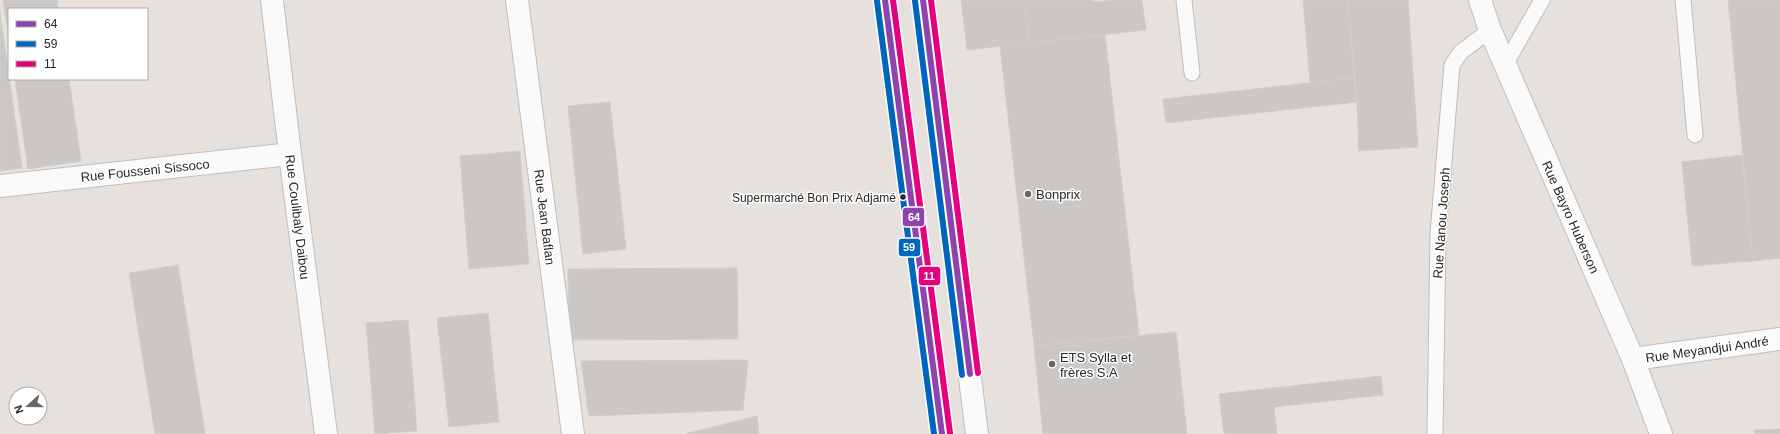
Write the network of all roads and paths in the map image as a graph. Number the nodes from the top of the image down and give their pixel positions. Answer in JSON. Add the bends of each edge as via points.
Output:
{"nodes":[{"id":1,"x":272,"y":0,"type":"edge"},
{"id":2,"x":517,"y":0,"type":"edge"},
{"id":3,"x":885,"y":0,"type":"edge"},
{"id":4,"x":922,"y":0,"type":"edge"},
{"id":5,"x":1184,"y":0,"type":"edge"},
{"id":6,"x":1480,"y":0,"type":"edge"},
{"id":7,"x":1542,"y":0,"type":"edge"},
{"id":8,"x":1683,"y":0,"type":"edge"},
{"id":9,"x":1490,"y":30,"type":"junction"},
{"id":10,"x":1505,"y":65,"type":"junction"},
{"id":11,"x":1192,"y":72,"type":"dead end"},
{"id":12,"x":1695,"y":135,"type":"dead end"},
{"id":13,"x":290,"y":154,"type":"junction"},
{"id":14,"x":0,"y":186,"type":"edge"},
{"id":15,"x":1780,"y":339,"type":"edge"},
{"id":16,"x":1633,"y":359,"type":"junction"},
{"id":17,"x":326,"y":434,"type":"edge"},
{"id":18,"x":573,"y":434,"type":"edge"},
{"id":19,"x":942,"y":434,"type":"edge"},
{"id":20,"x":977,"y":434,"type":"edge"},
{"id":21,"x":1435,"y":434,"type":"edge"},
{"id":22,"x":1661,"y":434,"type":"edge"}],
"edges":[{"from":1,"to":13,"type":"street","name":"Rue Coulibaly Daibou"},
{"from":2,"to":18,"type":"street","name":"Rue Jean Baflan"},
{"from":3,"to":19,"type":"street"},
{"from":4,"to":20,"type":"street"},
{"from":5,"to":11,"type":"lane"},
{"from":6,"to":9,"type":"street","name":"Rue Bayro Huberson"},
{"from":7,"to":10,"type":"lane"},
{"from":8,"to":12,"type":"lane"},
{"from":9,"to":10,"type":"street","name":"Rue Bayro Huberson"},
{"from":9,"to":21,"type":"lane","name":"Rue Nanou Joseph","via":[[1461,52],[1452,65],[1438,234]]},
{"from":10,"to":16,"type":"street","name":"Rue Bayro Huberson"},
{"from":13,"to":14,"type":"street","name":"Rue Fousseni Sissoco"},
{"from":13,"to":17,"type":"street","name":"Rue Coulibaly Daibou"},
{"from":15,"to":16,"type":"street","name":"Rue Meyandjui André"},
{"from":16,"to":22,"type":"street","name":"Rue Bayro Huberson"}]}
